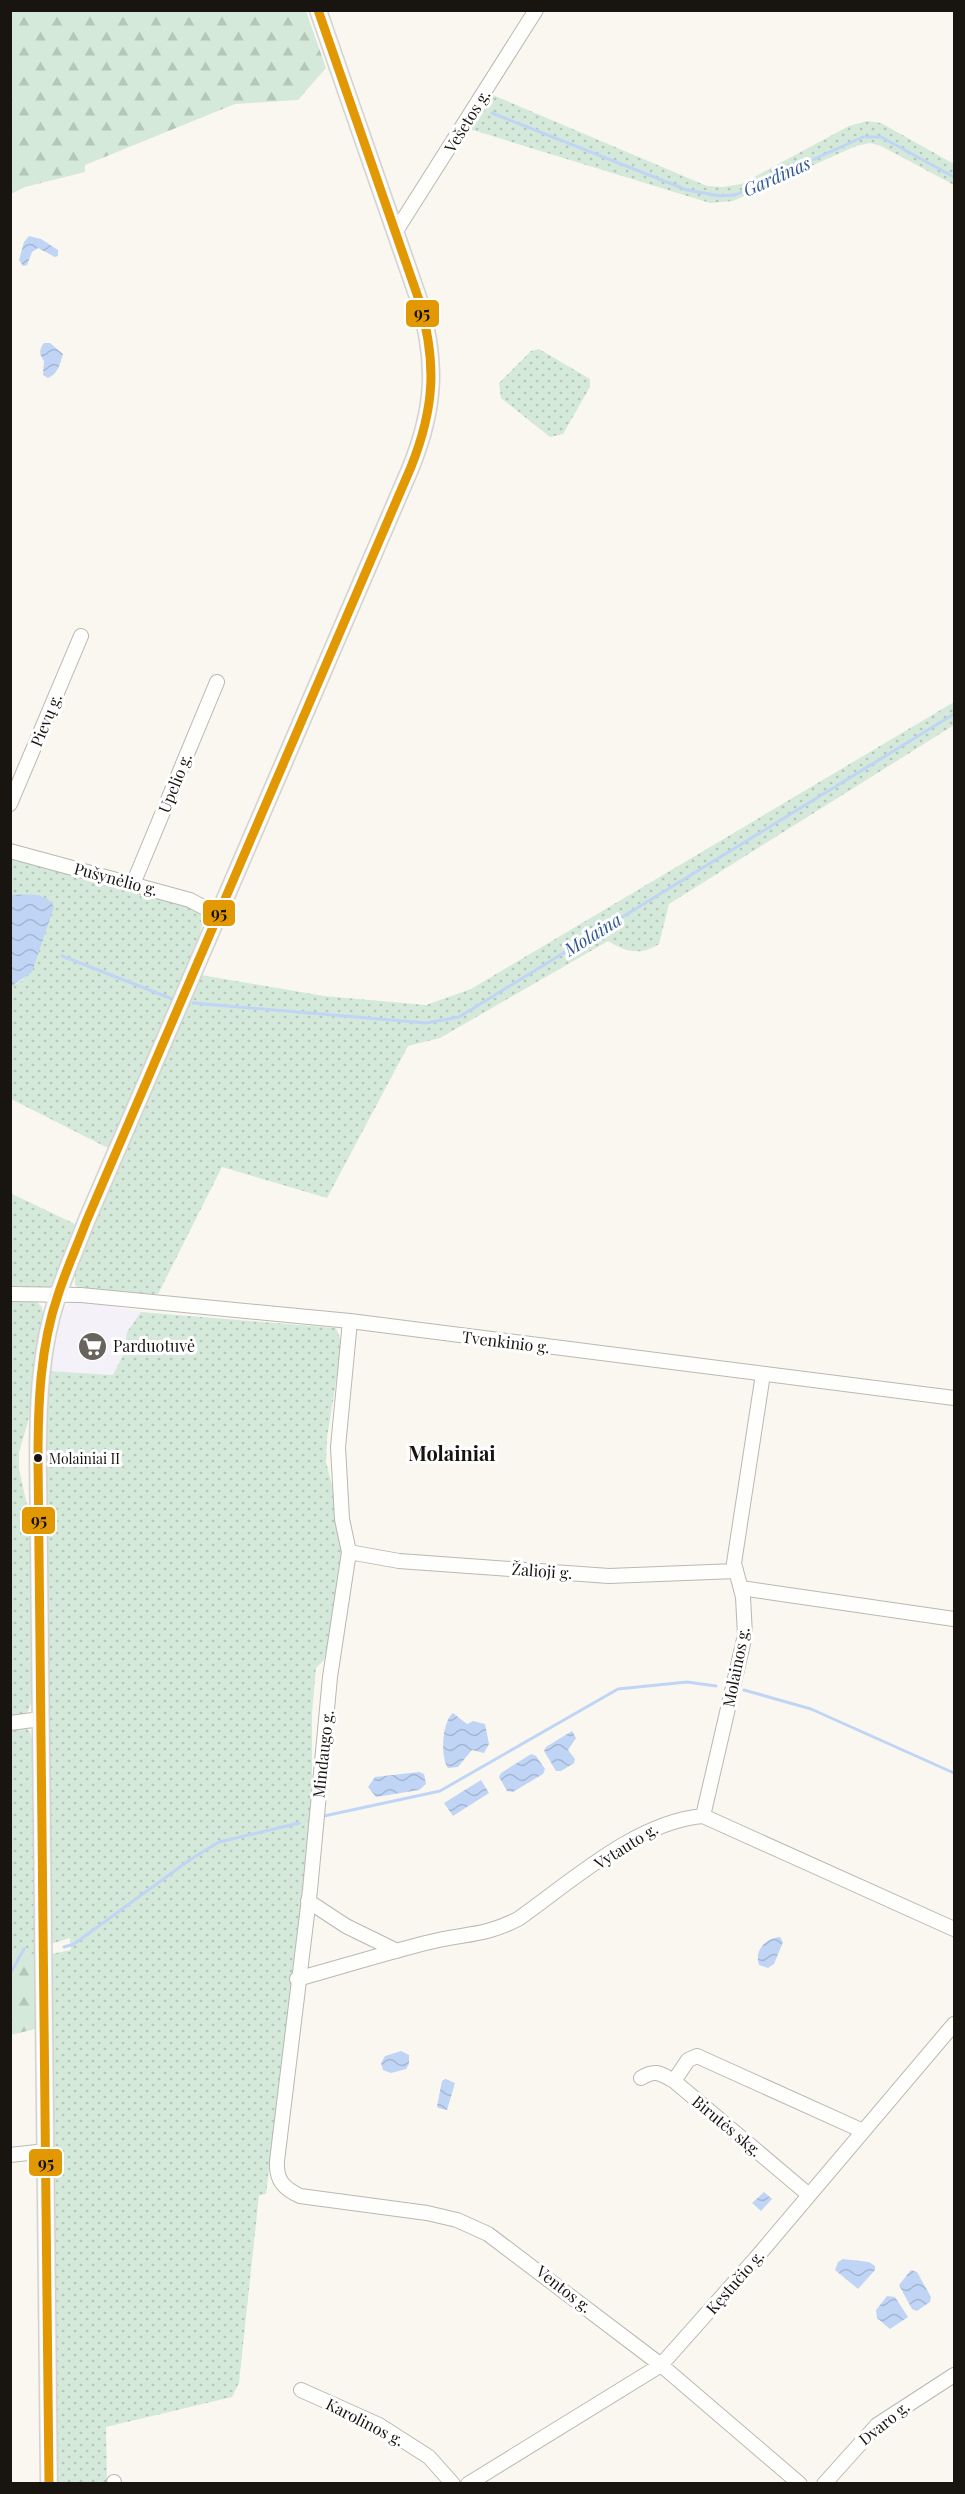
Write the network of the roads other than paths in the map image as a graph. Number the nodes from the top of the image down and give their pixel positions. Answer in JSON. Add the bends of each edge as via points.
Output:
{"nodes":[{"id":1,"x":318,"y":10,"type":"edge"},
{"id":2,"x":536,"y":10,"type":"edge"},
{"id":3,"x":396,"y":231,"type":"junction"},
{"id":4,"x":81,"y":636,"type":"dead end"},
{"id":5,"x":217,"y":681,"type":"dead end"},
{"id":6,"x":10,"y":804,"type":"edge"},
{"id":7,"x":10,"y":851,"type":"edge"},
{"id":8,"x":134,"y":884,"type":"junction"},
{"id":9,"x":218,"y":915,"type":"junction"},
{"id":10,"x":10,"y":1294,"type":"edge"},
{"id":11,"x":57,"y":1297,"type":"junction"},
{"id":12,"x":350,"y":1321,"type":"junction"},
{"id":13,"x":763,"y":1374,"type":"junction"},
{"id":14,"x":954,"y":1398,"type":"edge"},
{"id":15,"x":349,"y":1552,"type":"junction"},
{"id":16,"x":736,"y":1571,"type":"junction"},
{"id":17,"x":741,"y":1588,"type":"junction"},
{"id":18,"x":954,"y":1618,"type":"edge"},
{"id":19,"x":41,"y":1719,"type":"junction"},
{"id":20,"x":10,"y":1723,"type":"edge"},
{"id":21,"x":702,"y":1816,"type":"junction"},
{"id":22,"x":308,"y":1901,"type":"junction"},
{"id":23,"x":954,"y":1929,"type":"edge"},
{"id":24,"x":397,"y":1951,"type":"junction"},
{"id":25,"x":297,"y":1979,"type":"junction"},
{"id":26,"x":954,"y":2025,"type":"edge"},
{"id":27,"x":641,"y":2078,"type":"dead end"},
{"id":28,"x":674,"y":2082,"type":"junction"},
{"id":29,"x":863,"y":2131,"type":"junction"},
{"id":30,"x":45,"y":2151,"type":"junction"},
{"id":31,"x":10,"y":2155,"type":"edge"},
{"id":32,"x":283,"y":2187,"type":"joint"},
{"id":33,"x":809,"y":2196,"type":"junction"},
{"id":34,"x":661,"y":2365,"type":"junction"},
{"id":35,"x":954,"y":2375,"type":"edge"},
{"id":36,"x":300,"y":2390,"type":"dead end"},
{"id":37,"x":50,"y":2484,"type":"edge"},
{"id":38,"x":453,"y":2484,"type":"edge"},
{"id":39,"x":468,"y":2484,"type":"edge"},
{"id":40,"x":800,"y":2484,"type":"edge"},
{"id":41,"x":824,"y":2484,"type":"edge"}],
"edges":[{"from":1,"to":3,"type":"main road"},
{"from":2,"to":3,"type":"street","name":"Vešetos g."},
{"from":3,"to":9,"type":"main road","via":[[430,343],[431,400],[423,436]]},
{"from":4,"to":6,"type":"street","name":"Pievų g."},
{"from":5,"to":8,"type":"street","name":"Upelio g."},
{"from":7,"to":8,"type":"street","name":"Pušynėlio g."},
{"from":8,"to":9,"type":"street","name":"Pušynėlio g.","via":[[190,900]]},
{"from":9,"to":11,"type":"main road"},
{"from":10,"to":11,"type":"street","name":"Tvenkinio g."},
{"from":11,"to":12,"type":"street","name":"Tvenkinio g.","via":[[81,1295]]},
{"from":11,"to":19,"type":"main road","via":[[45,1349],[38,1412]]},
{"from":12,"to":13,"type":"street","name":"Tvenkinio g."},
{"from":12,"to":15,"type":"street","name":"Mindaugo g.","via":[[338,1447],[342,1519]]},
{"from":13,"to":14,"type":"street","name":"Tvenkinio g."},
{"from":13,"to":16,"type":"street","name":"Molainos g.","via":[[734,1563]]},
{"from":15,"to":16,"type":"street","name":"Žalioji g.","via":[[399,1561],[609,1576]]},
{"from":15,"to":22,"type":"street","name":"Mindaugo g.","via":[[330,1677]]},
{"from":16,"to":17,"type":"street","name":"Molainos g."},
{"from":17,"to":18,"type":"street"},
{"from":17,"to":21,"type":"street","name":"Molainos g.","via":[[745,1635]]},
{"from":19,"to":20,"type":"street"},
{"from":19,"to":30,"type":"main road"},
{"from":21,"to":23,"type":"street"},
{"from":21,"to":24,"type":"street","name":"Vytauto g.","via":[[647,1830],[498,1929]]},
{"from":22,"to":24,"type":"street","via":[[346,1926]]},
{"from":22,"to":25,"type":"street","name":"Mindaugo g."},
{"from":24,"to":25,"type":"street","name":"Vytauto g."},
{"from":25,"to":32,"type":"street","name":"Mindaugo g.","via":[[276,2172]]},
{"from":26,"to":29,"type":"street","name":"Kęstučio g."},
{"from":27,"to":28,"type":"street","name":"Birutės skg.","via":[[659,2072]]},
{"from":28,"to":29,"type":"street","via":[[688,2060],[697,2056]]},
{"from":28,"to":33,"type":"street","name":"Birutės skg."},
{"from":29,"to":33,"type":"street","name":"Kęstučio g."},
{"from":30,"to":31,"type":"street"},
{"from":30,"to":37,"type":"main road"},
{"from":32,"to":34,"type":"street","name":"Ventos g.","via":[[314,2199],[457,2220],[488,2234]]},
{"from":33,"to":34,"type":"street","name":"Kęstučio g."},
{"from":34,"to":39,"type":"street","name":"Kęstučio g."},
{"from":34,"to":40,"type":"street","name":"Ventos g."},
{"from":35,"to":41,"type":"street","name":"Dvaro g.","via":[[878,2425]]},
{"from":36,"to":38,"type":"street","name":"Karolinos g.","via":[[379,2425],[429,2457]]}]}
